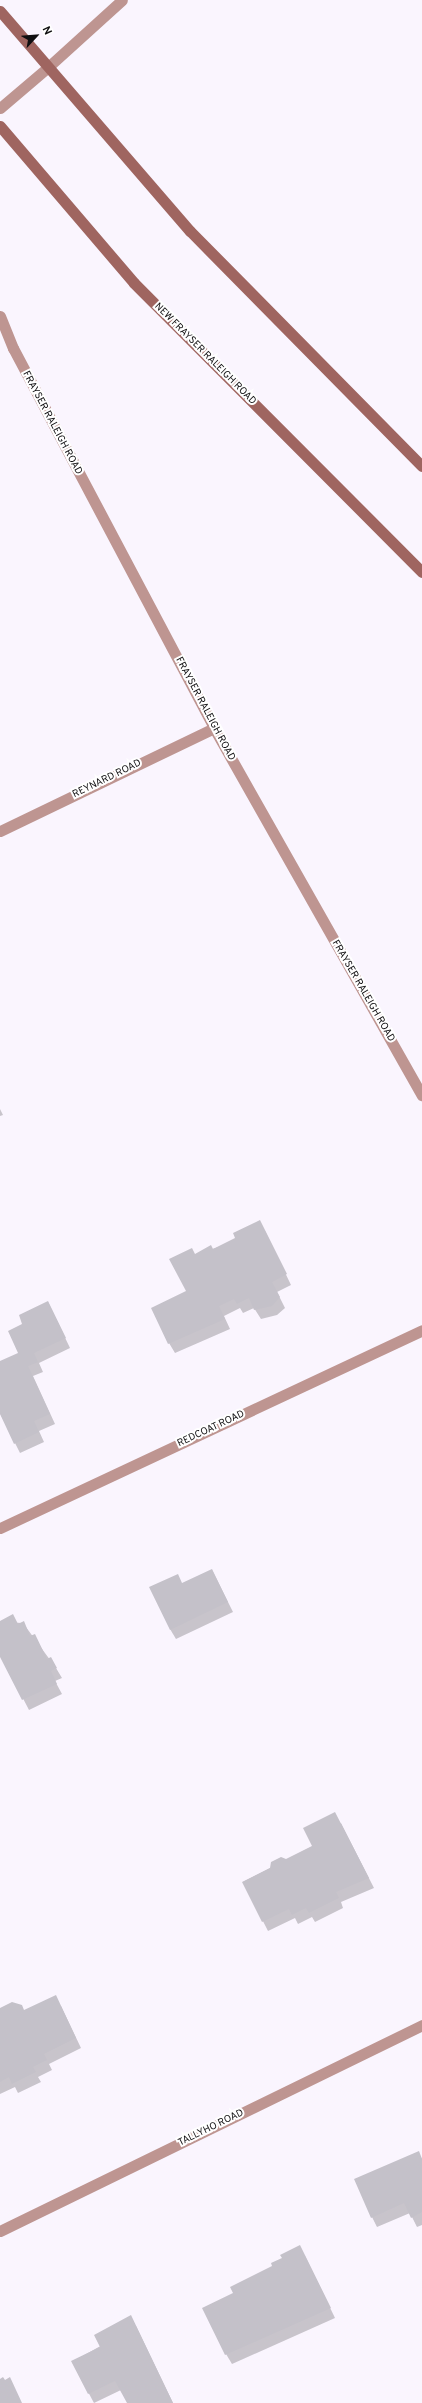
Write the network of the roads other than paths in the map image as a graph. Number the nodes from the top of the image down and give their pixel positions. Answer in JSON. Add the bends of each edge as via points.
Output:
{"nodes":[{"id":1,"x":122,"y":0,"type":"edge"},
{"id":2,"x":0,"y":11,"type":"edge"},
{"id":3,"x":47,"y":68,"type":"junction"},
{"id":4,"x":0,"y":108,"type":"edge"},
{"id":5,"x":0,"y":126,"type":"edge"},
{"id":6,"x":0,"y":316,"type":"edge"},
{"id":7,"x":422,"y":466,"type":"edge"},
{"id":8,"x":422,"y":572,"type":"edge"},
{"id":9,"x":214,"y":728,"type":"junction"},
{"id":10,"x":0,"y":831,"type":"edge"},
{"id":11,"x":422,"y":1095,"type":"edge"},
{"id":12,"x":422,"y":1330,"type":"edge"},
{"id":13,"x":0,"y":1528,"type":"edge"},
{"id":14,"x":422,"y":2025,"type":"edge"},
{"id":15,"x":0,"y":2231,"type":"edge"}],
"edges":[{"from":1,"to":3,"type":"street"},
{"from":2,"to":3,"type":"main road"},
{"from":3,"to":4,"type":"street"},
{"from":3,"to":7,"type":"main road","via":[[190,231]]},
{"from":5,"to":8,"type":"main road","name":"NEW FRAYSER RALEIGH ROAD","via":[[134,283]]},
{"from":6,"to":9,"type":"street","name":"FRAYSER RALEIGH ROAD","via":[[12,348]]},
{"from":9,"to":10,"type":"street","name":"REYNARD ROAD"},
{"from":9,"to":11,"type":"street","name":"FRAYSER RALEIGH ROAD"},
{"from":12,"to":13,"type":"street","name":"REDCOAT ROAD"},
{"from":14,"to":15,"type":"street","name":"TALLYHO ROAD"}]}
